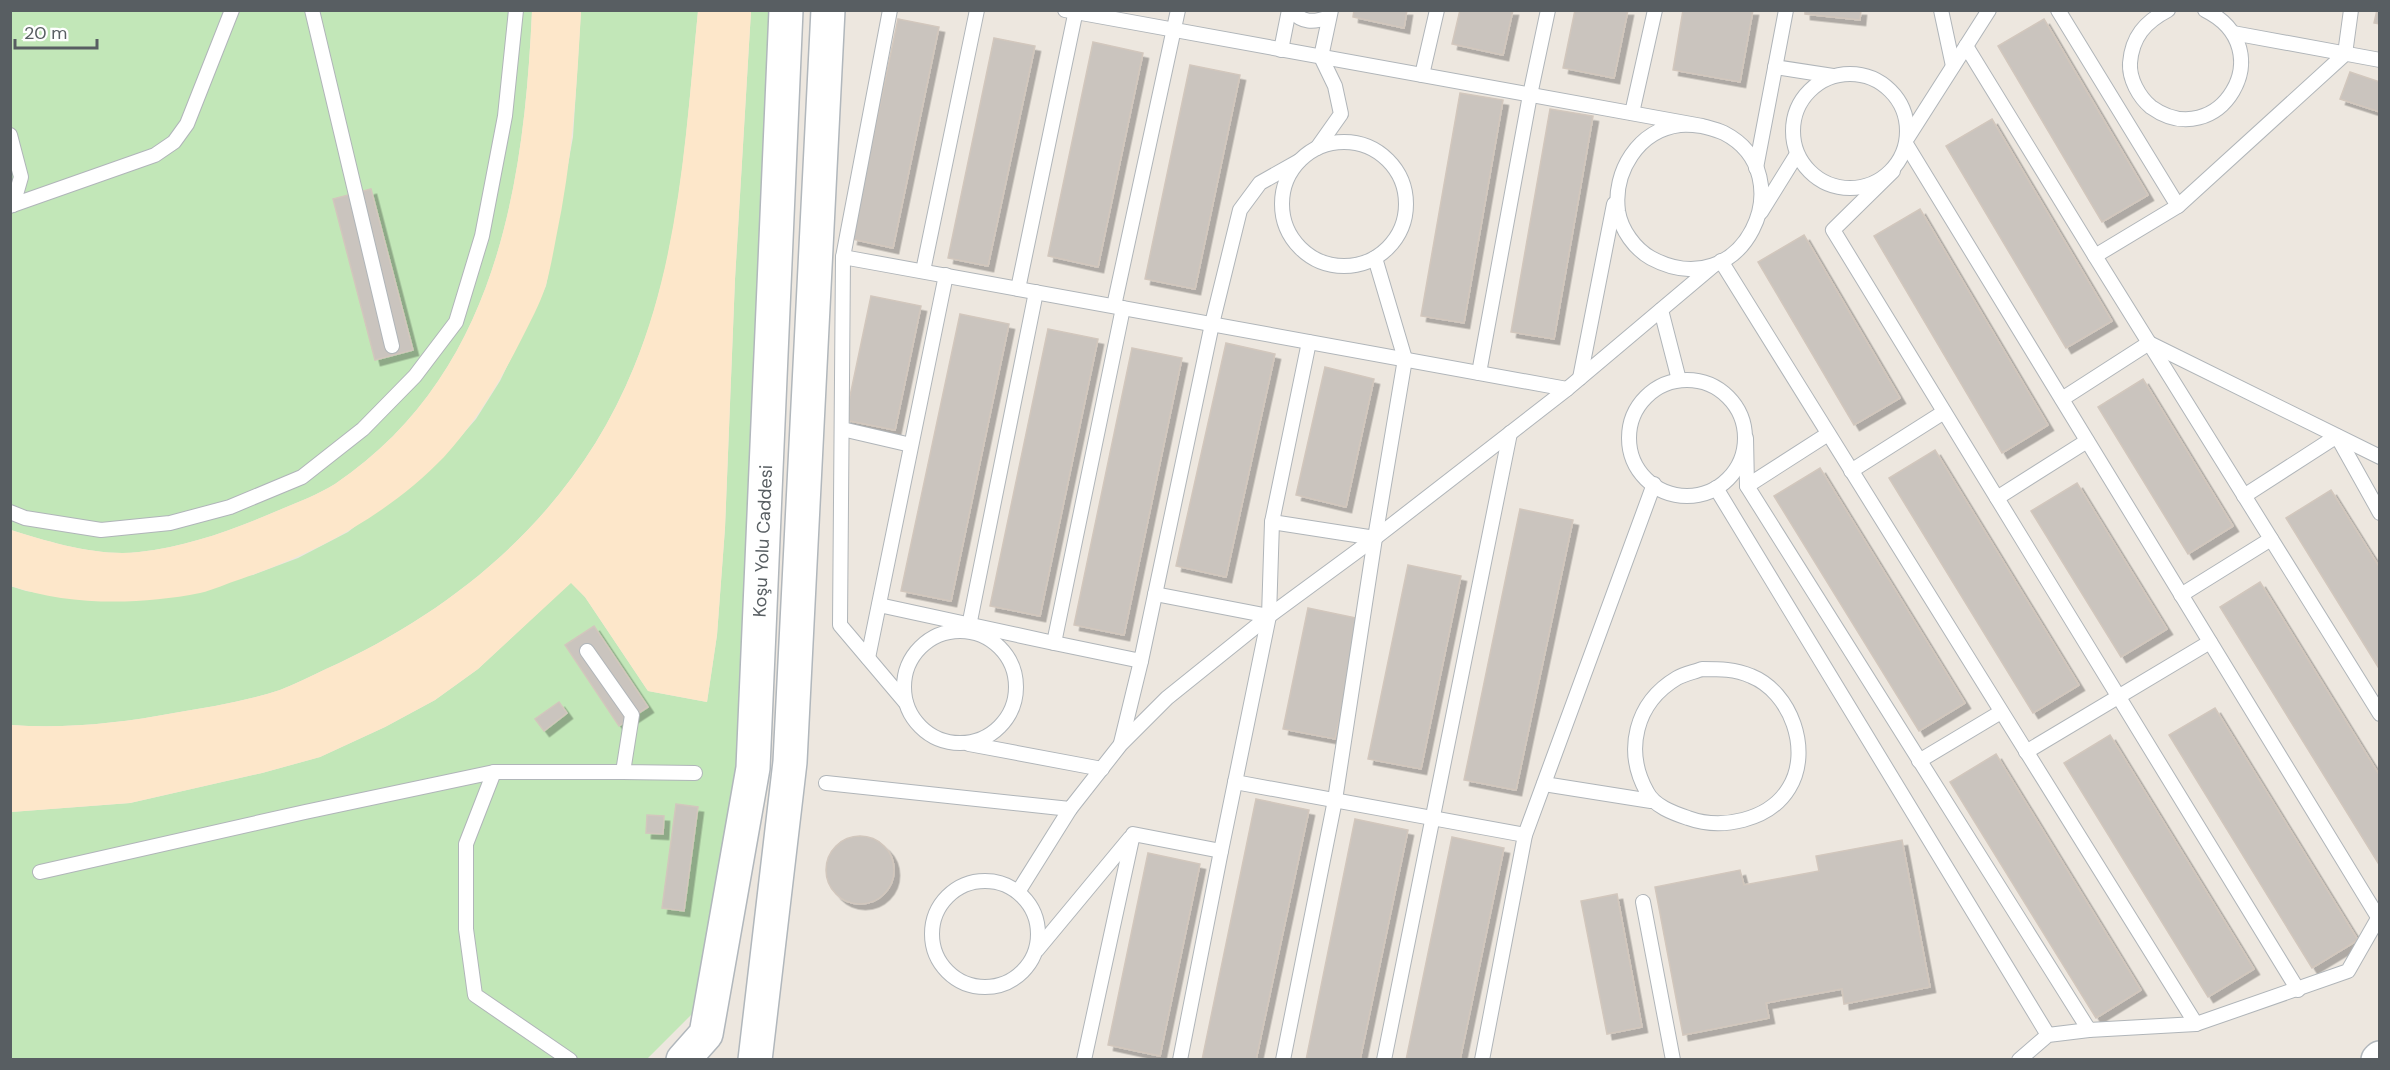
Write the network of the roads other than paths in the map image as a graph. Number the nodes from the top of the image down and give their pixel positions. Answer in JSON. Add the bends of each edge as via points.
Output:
{"nodes":[{"id":1,"x":232,"y":10,"type":"edge"},
{"id":2,"x":312,"y":10,"type":"edge"},
{"id":3,"x":516,"y":10,"type":"edge"},
{"id":4,"x":786,"y":10,"type":"edge"},
{"id":5,"x":828,"y":10,"type":"edge"},
{"id":6,"x":890,"y":10,"type":"edge"},
{"id":7,"x":977,"y":10,"type":"edge"},
{"id":8,"x":1178,"y":10,"type":"edge"},
{"id":9,"x":1289,"y":10,"type":"edge"},
{"id":10,"x":1437,"y":10,"type":"edge"},
{"id":11,"x":1548,"y":10,"type":"edge"},
{"id":12,"x":1655,"y":10,"type":"edge"},
{"id":13,"x":1786,"y":10,"type":"edge"},
{"id":14,"x":1941,"y":10,"type":"edge"},
{"id":15,"x":1989,"y":10,"type":"edge"},
{"id":16,"x":2058,"y":10,"type":"edge"},
{"id":17,"x":2205,"y":10,"type":"edge"},
{"id":18,"x":2351,"y":10,"type":"edge"},
{"id":19,"x":1073,"y":11,"type":"edge"},
{"id":20,"x":2165,"y":11,"type":"edge"},
{"id":21,"x":1330,"y":14,"type":"edge"},
{"id":22,"x":1174,"y":30,"type":"junction"},
{"id":23,"x":2234,"y":33,"type":"junction"},
{"id":24,"x":1966,"y":45,"type":"junction"},
{"id":25,"x":1281,"y":50,"type":"junction"},
{"id":26,"x":2345,"y":54,"type":"junction"},
{"id":27,"x":1321,"y":57,"type":"junction"},
{"id":28,"x":2379,"y":60,"type":"edge"},
{"id":29,"x":1953,"y":66,"type":"junction"},
{"id":30,"x":1775,"y":67,"type":"junction"},
{"id":31,"x":1422,"y":75,"type":"junction"},
{"id":32,"x":1833,"y":76,"type":"junction"},
{"id":33,"x":2134,"y":86,"type":"junction"},
{"id":34,"x":1530,"y":94,"type":"junction"},
{"id":35,"x":2112,"y":99,"type":"junction"},
{"id":36,"x":1632,"y":113,"type":"junction"},
{"id":37,"x":1702,"y":126,"type":"junction"},
{"id":38,"x":10,"y":135,"type":"edge"},
{"id":39,"x":1907,"y":141,"type":"junction"},
{"id":40,"x":1317,"y":148,"type":"junction"},
{"id":41,"x":1797,"y":154,"type":"junction"},
{"id":42,"x":1299,"y":161,"type":"junction"},
{"id":43,"x":1756,"y":168,"type":"junction"},
{"id":44,"x":1893,"y":171,"type":"junction"},
{"id":45,"x":1617,"y":190,"type":"junction"},
{"id":46,"x":12,"y":206,"type":"edge"},
{"id":47,"x":2178,"y":206,"type":"junction"},
{"id":48,"x":1760,"y":214,"type":"junction"},
{"id":49,"x":2095,"y":256,"type":"junction"},
{"id":50,"x":843,"y":257,"type":"junction"},
{"id":51,"x":1375,"y":258,"type":"junction"},
{"id":52,"x":1717,"y":263,"type":"junction"},
{"id":53,"x":923,"y":271,"type":"junction"},
{"id":54,"x":946,"y":275,"type":"junction"},
{"id":55,"x":1018,"y":289,"type":"junction"},
{"id":56,"x":1036,"y":292,"type":"junction"},
{"id":57,"x":1118,"y":307,"type":"junction"},
{"id":58,"x":1661,"y":310,"type":"junction"},
{"id":59,"x":1212,"y":324,"type":"junction"},
{"id":60,"x":1309,"y":342,"type":"junction"},
{"id":61,"x":2148,"y":343,"type":"junction"},
{"id":62,"x":393,"y":346,"type":"dead end"},
{"id":63,"x":1405,"y":359,"type":"junction"},
{"id":64,"x":1479,"y":373,"type":"junction"},
{"id":65,"x":1580,"y":378,"type":"junction"},
{"id":66,"x":1679,"y":380,"type":"junction"},
{"id":67,"x":1567,"y":389,"type":"junction"},
{"id":68,"x":2062,"y":399,"type":"junction"},
{"id":69,"x":1944,"y":412,"type":"junction"},
{"id":70,"x":842,"y":429,"type":"junction"},
{"id":71,"x":1510,"y":433,"type":"junction"},
{"id":72,"x":1828,"y":434,"type":"junction"},
{"id":73,"x":2337,"y":436,"type":"junction"},
{"id":74,"x":1746,"y":438,"type":"junction"},
{"id":75,"x":2087,"y":441,"type":"junction"},
{"id":76,"x":911,"y":445,"type":"junction"},
{"id":77,"x":2379,"y":457,"type":"edge"},
{"id":78,"x":1851,"y":471,"type":"junction"},
{"id":79,"x":1654,"y":484,"type":"junction"},
{"id":80,"x":1747,"y":486,"type":"junction"},
{"id":81,"x":1716,"y":488,"type":"junction"},
{"id":82,"x":2244,"y":496,"type":"junction"},
{"id":83,"x":1997,"y":498,"type":"junction"},
{"id":84,"x":10,"y":512,"type":"edge"},
{"id":85,"x":2379,"y":513,"type":"edge"},
{"id":86,"x":1272,"y":522,"type":"junction"},
{"id":87,"x":1375,"y":537,"type":"junction"},
{"id":88,"x":2271,"y":539,"type":"junction"},
{"id":89,"x":1155,"y":594,"type":"junction"},
{"id":90,"x":2181,"y":595,"type":"junction"},
{"id":91,"x":879,"y":605,"type":"junction"},
{"id":92,"x":1269,"y":616,"type":"junction"},
{"id":93,"x":968,"y":628,"type":"junction"},
{"id":94,"x":2210,"y":642,"type":"junction"},
{"id":95,"x":1054,"y":644,"type":"junction"},
{"id":96,"x":587,"y":651,"type":"dead end"},
{"id":97,"x":868,"y":658,"type":"junction"},
{"id":98,"x":1141,"y":661,"type":"junction"},
{"id":99,"x":2119,"y":697,"type":"junction"},
{"id":100,"x":906,"y":703,"type":"junction"},
{"id":101,"x":2001,"y":712,"type":"junction"},
{"id":102,"x":2379,"y":714,"type":"edge"},
{"id":103,"x":964,"y":743,"type":"junction"},
{"id":104,"x":1121,"y":744,"type":"junction"},
{"id":105,"x":2026,"y":752,"type":"junction"},
{"id":106,"x":1919,"y":761,"type":"junction"},
{"id":107,"x":1102,"y":768,"type":"junction"},
{"id":108,"x":494,"y":772,"type":"junction"},
{"id":109,"x":623,"y":772,"type":"junction"},
{"id":110,"x":695,"y":773,"type":"dead end"},
{"id":111,"x":1235,"y":782,"type":"junction"},
{"id":112,"x":826,"y":783,"type":"dead end"},
{"id":113,"x":1544,"y":784,"type":"junction"},
{"id":114,"x":1335,"y":800,"type":"junction"},
{"id":115,"x":1651,"y":801,"type":"junction"},
{"id":116,"x":1070,"y":809,"type":"junction"},
{"id":117,"x":1433,"y":818,"type":"junction"},
{"id":118,"x":1133,"y":834,"type":"junction"},
{"id":119,"x":1525,"y":835,"type":"junction"},
{"id":120,"x":1221,"y":851,"type":"junction"},
{"id":121,"x":40,"y":872,"type":"dead end"},
{"id":122,"x":1018,"y":892,"type":"junction"},
{"id":123,"x":1643,"y":902,"type":"dead end"},
{"id":124,"x":2379,"y":916,"type":"edge"},
{"id":125,"x":1034,"y":954,"type":"junction"},
{"id":126,"x":2298,"y":990,"type":"junction"},
{"id":127,"x":2196,"y":1024,"type":"junction"},
{"id":128,"x":2089,"y":1030,"type":"junction"},
{"id":129,"x":2048,"y":1035,"type":"junction"},
{"id":130,"x":570,"y":1059,"type":"edge"},
{"id":131,"x":683,"y":1059,"type":"edge"},
{"id":132,"x":755,"y":1059,"type":"edge"},
{"id":133,"x":1084,"y":1059,"type":"edge"},
{"id":134,"x":1180,"y":1059,"type":"edge"},
{"id":135,"x":1283,"y":1059,"type":"edge"},
{"id":136,"x":1384,"y":1059,"type":"edge"},
{"id":137,"x":1482,"y":1059,"type":"edge"},
{"id":138,"x":1673,"y":1059,"type":"edge"},
{"id":139,"x":2019,"y":1059,"type":"edge"}],
"edges":[{"from":1,"to":46,"type":"lane","via":[[187,124],[174,142],[155,155]]},
{"from":2,"to":62,"type":"lane"},
{"from":3,"to":84,"type":"lane","via":[[504,116],[482,236],[456,322],[415,376],[363,429],[302,477],[230,507],[170,523],[101,530]]},
{"from":4,"to":131,"type":"main road","name":"Koşu Yolu Caddesi","via":[[753,768],[706,1034]]},
{"from":5,"to":132,"type":"main road","name":"Koşu Yolu Caddesi","via":[[790,762]]},
{"from":6,"to":50,"type":"lane"},
{"from":7,"to":53,"type":"lane"},
{"from":8,"to":22,"type":"lane"},
{"from":9,"to":21,"type":"lane","via":[[1299,19],[1314,23]]},
{"from":9,"to":25,"type":"lane"},
{"from":10,"to":31,"type":"lane"},
{"from":11,"to":34,"type":"lane"},
{"from":12,"to":36,"type":"lane"},
{"from":13,"to":30,"type":"lane"},
{"from":14,"to":29,"type":"lane"},
{"from":15,"to":24,"type":"lane"},
{"from":16,"to":35,"type":"lane"},
{"from":17,"to":23,"type":"lane"},
{"from":18,"to":26,"type":"lane"},
{"from":19,"to":22,"type":"lane"},
{"from":19,"to":55,"type":"lane"},
{"from":20,"to":33,"type":"lane","via":[[2140,31],[2132,48]]},
{"from":21,"to":27,"type":"lane"},
{"from":22,"to":25,"type":"lane"},
{"from":22,"to":57,"type":"lane"},
{"from":23,"to":26,"type":"lane"},
{"from":23,"to":33,"type":"lane","via":[[2242,67],[2238,85],[2215,111],[2199,118],[2179,119],[2145,102]]},
{"from":24,"to":29,"type":"lane"},
{"from":24,"to":49,"type":"lane"},
{"from":25,"to":27,"type":"lane"},
{"from":26,"to":28,"type":"lane"},
{"from":26,"to":47,"type":"lane"},
{"from":27,"to":31,"type":"lane"},
{"from":27,"to":40,"type":"lane","via":[[1335,86],[1341,114]]},
{"from":29,"to":39,"type":"lane"},
{"from":30,"to":32,"type":"lane"},
{"from":30,"to":43,"type":"lane"},
{"from":31,"to":34,"type":"lane"},
{"from":32,"to":39,"type":"lane","via":[[1871,77],[1887,86],[1900,101],[1907,118]]},
{"from":32,"to":41,"type":"lane","via":[[1803,98],[1792,135]]},
{"from":33,"to":35,"type":"lane"},
{"from":34,"to":36,"type":"lane"},
{"from":34,"to":64,"type":"lane"},
{"from":35,"to":47,"type":"lane"},
{"from":36,"to":37,"type":"lane"},
{"from":37,"to":43,"type":"lane","via":[[1725,134],[1743,148]]},
{"from":37,"to":45,"type":"lane","via":[[1678,125],[1656,133],[1637,147],[1623,166]]},
{"from":38,"to":46,"type":"lane","via":[[21,177]]},
{"from":39,"to":44,"type":"lane"},
{"from":39,"to":68,"type":"lane"},
{"from":40,"to":42,"type":"lane"},
{"from":40,"to":51,"type":"lane","via":[[1337,142],[1359,144],[1379,152],[1394,167],[1404,187],[1406,208],[1401,229],[1391,246]]},
{"from":41,"to":44,"type":"lane","via":[[1807,170],[1822,182],[1840,188],[1868,186]]},
{"from":41,"to":48,"type":"lane"},
{"from":42,"to":51,"type":"lane","via":[[1287,178],[1281,197],[1289,235],[1302,251],[1337,267]]},
{"from":42,"to":59,"type":"lane","via":[[1260,183],[1240,210]]},
{"from":43,"to":48,"type":"lane","via":[[1762,190]]},
{"from":44,"to":69,"type":"lane","via":[[1833,230]]},
{"from":45,"to":52,"type":"lane","via":[[1618,214],[1628,236],[1644,254],[1666,266],[1690,270]]},
{"from":45,"to":65,"type":"lane"},
{"from":47,"to":49,"type":"lane"},
{"from":48,"to":52,"type":"lane","via":[[1750,236],[1735,254]]},
{"from":49,"to":61,"type":"lane"},
{"from":50,"to":53,"type":"lane"},
{"from":50,"to":70,"type":"lane"},
{"from":51,"to":63,"type":"lane"},
{"from":52,"to":58,"type":"lane"},
{"from":52,"to":72,"type":"lane"},
{"from":53,"to":54,"type":"lane"},
{"from":54,"to":55,"type":"lane"},
{"from":54,"to":76,"type":"lane"},
{"from":55,"to":56,"type":"lane"},
{"from":56,"to":57,"type":"lane"},
{"from":56,"to":93,"type":"lane"},
{"from":57,"to":59,"type":"lane"},
{"from":57,"to":95,"type":"lane"},
{"from":58,"to":65,"type":"lane"},
{"from":58,"to":66,"type":"lane"},
{"from":59,"to":60,"type":"lane"},
{"from":59,"to":89,"type":"lane"},
{"from":60,"to":63,"type":"lane"},
{"from":60,"to":86,"type":"lane"},
{"from":61,"to":68,"type":"lane"},
{"from":61,"to":73,"type":"lane"},
{"from":61,"to":82,"type":"lane"},
{"from":63,"to":64,"type":"lane"},
{"from":63,"to":87,"type":"lane"},
{"from":64,"to":67,"type":"lane"},
{"from":65,"to":67,"type":"lane"},
{"from":66,"to":74,"type":"lane","via":[[1699,380],[1725,394],[1742,419]]},
{"from":66,"to":79,"type":"lane","via":[[1646,397],[1629,429],[1636,465]]},
{"from":67,"to":71,"type":"lane"},
{"from":68,"to":75,"type":"lane"},
{"from":69,"to":78,"type":"lane"},
{"from":69,"to":83,"type":"lane"},
{"from":70,"to":76,"type":"lane"},
{"from":70,"to":97,"type":"lane","via":[[840,625]]},
{"from":71,"to":87,"type":"lane"},
{"from":71,"to":117,"type":"lane"},
{"from":72,"to":78,"type":"lane"},
{"from":72,"to":80,"type":"lane"},
{"from":73,"to":77,"type":"lane"},
{"from":73,"to":82,"type":"lane"},
{"from":73,"to":85,"type":"lane"},
{"from":74,"to":80,"type":"lane"},
{"from":74,"to":81,"type":"lane","via":[[1742,458],[1731,476]]},
{"from":75,"to":83,"type":"lane"},
{"from":75,"to":90,"type":"lane"},
{"from":76,"to":91,"type":"lane"},
{"from":78,"to":101,"type":"lane"},
{"from":79,"to":81,"type":"lane","via":[[1680,495],[1698,495]]},
{"from":79,"to":113,"type":"lane"},
{"from":80,"to":106,"type":"lane"},
{"from":81,"to":129,"type":"lane"},
{"from":82,"to":88,"type":"lane"},
{"from":83,"to":99,"type":"lane"},
{"from":86,"to":87,"type":"lane"},
{"from":86,"to":92,"type":"lane"},
{"from":87,"to":92,"type":"lane"},
{"from":87,"to":114,"type":"lane"},
{"from":88,"to":90,"type":"lane"},
{"from":88,"to":102,"type":"lane"},
{"from":89,"to":92,"type":"lane"},
{"from":89,"to":98,"type":"lane"},
{"from":90,"to":94,"type":"lane"},
{"from":91,"to":93,"type":"lane"},
{"from":91,"to":97,"type":"lane"},
{"from":92,"to":104,"type":"lane","via":[[1167,698]]},
{"from":92,"to":111,"type":"lane"},
{"from":93,"to":95,"type":"lane"},
{"from":93,"to":100,"type":"lane","via":[[932,638],[917,650],[903,685]]},
{"from":93,"to":103,"type":"lane","via":[[1000,647],[1011,662],[1016,698],[997,729],[982,739]]},
{"from":94,"to":99,"type":"lane"},
{"from":94,"to":124,"type":"lane"},
{"from":95,"to":98,"type":"lane"},
{"from":96,"to":109,"type":"lane","via":[[632,715]]},
{"from":97,"to":100,"type":"lane"},
{"from":98,"to":104,"type":"lane"},
{"from":99,"to":105,"type":"lane"},
{"from":99,"to":126,"type":"lane"},
{"from":100,"to":103,"type":"lane","via":[[914,720],[928,733],[945,741]]},
{"from":101,"to":105,"type":"lane"},
{"from":101,"to":106,"type":"lane"},
{"from":103,"to":107,"type":"lane"},
{"from":104,"to":107,"type":"lane"},
{"from":105,"to":127,"type":"lane"},
{"from":106,"to":128,"type":"lane"},
{"from":107,"to":116,"type":"lane"},
{"from":108,"to":109,"type":"lane"},
{"from":108,"to":121,"type":"lane"},
{"from":108,"to":130,"type":"lane","via":[[466,844],[466,929],[475,995]]},
{"from":109,"to":110,"type":"lane"},
{"from":111,"to":114,"type":"lane"},
{"from":111,"to":120,"type":"lane"},
{"from":112,"to":116,"type":"lane"},
{"from":113,"to":115,"type":"lane"},
{"from":113,"to":119,"type":"lane"},
{"from":114,"to":117,"type":"lane"},
{"from":114,"to":135,"type":"lane"},
{"from":115,"to":115,"type":"lane","via":[[1703,824],[1731,823],[1759,814],[1789,788],[1797,764],[1798,738],[1790,713],[1774,692],[1753,677],[1728,669],[1702,669],[1677,678],[1655,695],[1640,720],[1634,748],[1638,776]]},
{"from":116,"to":122,"type":"lane"},
{"from":117,"to":119,"type":"lane"},
{"from":117,"to":136,"type":"lane"},
{"from":118,"to":120,"type":"lane"},
{"from":118,"to":125,"type":"lane"},
{"from":118,"to":133,"type":"lane"},
{"from":119,"to":137,"type":"lane"},
{"from":120,"to":134,"type":"lane"},
{"from":122,"to":125,"type":"lane","via":[[1030,905],[1036,921],[1038,938]]},
{"from":122,"to":125,"type":"lane","via":[[987,881],[969,883],[953,891],[933,920],[936,955],[960,981],[995,986],[1025,969]]},
{"from":123,"to":138,"type":"lane"},
{"from":124,"to":126,"type":"lane","via":[[2348,971]]},
{"from":126,"to":127,"type":"lane"},
{"from":127,"to":128,"type":"lane"},
{"from":128,"to":129,"type":"lane"},
{"from":129,"to":139,"type":"lane"}]}
